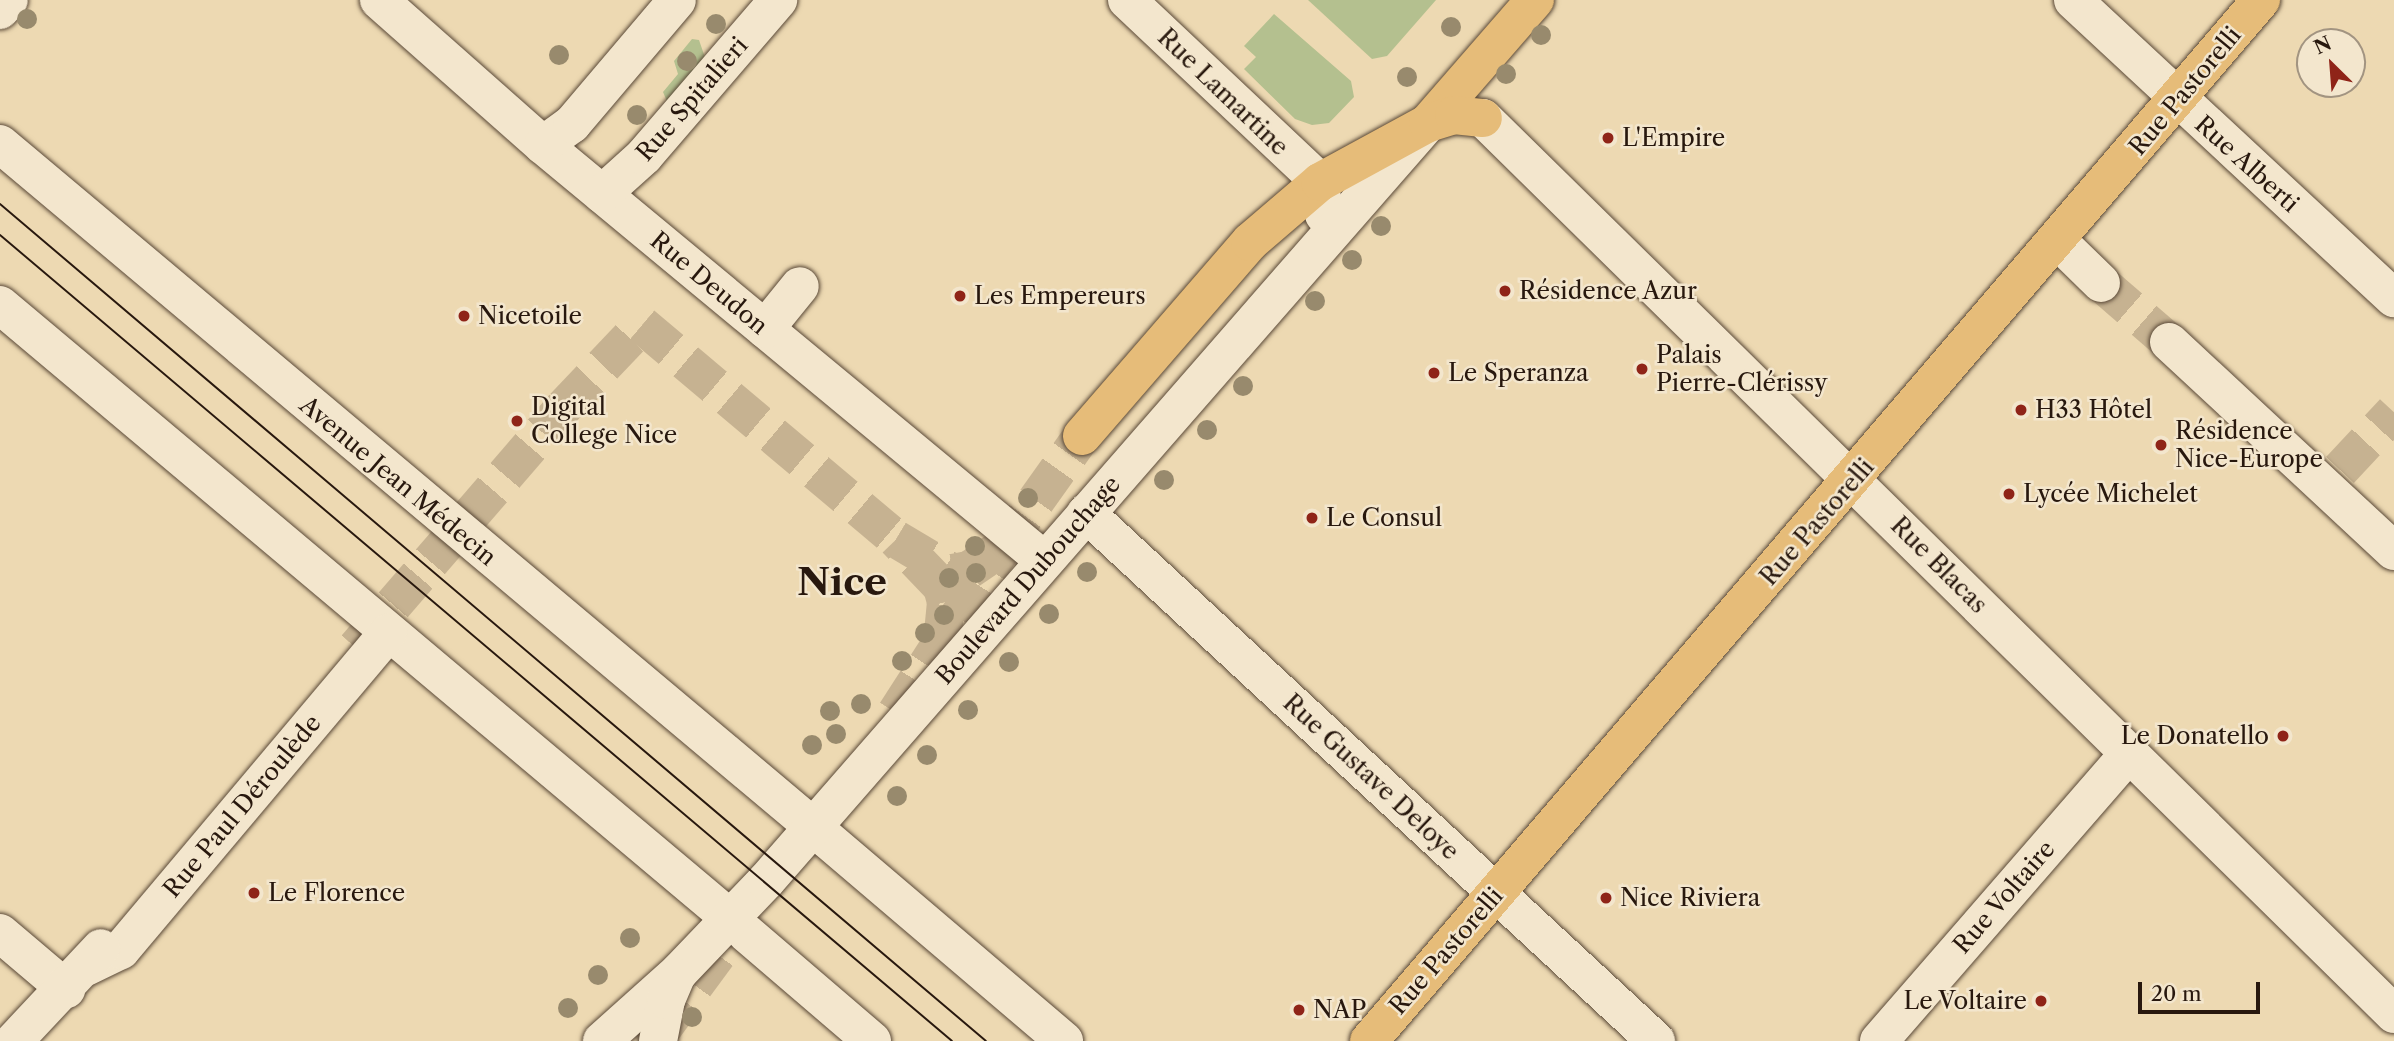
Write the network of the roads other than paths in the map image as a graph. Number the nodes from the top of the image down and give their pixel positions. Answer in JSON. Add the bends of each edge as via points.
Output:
{"nodes":[{"id":1,"x":9,"y":0,"type":"edge"},
{"id":2,"x":379,"y":0,"type":"edge"},
{"id":3,"x":677,"y":0,"type":"edge"},
{"id":4,"x":778,"y":0,"type":"edge"},
{"id":5,"x":1127,"y":0,"type":"edge"},
{"id":6,"x":1535,"y":0,"type":"edge"},
{"id":7,"x":2073,"y":0,"type":"edge"},
{"id":8,"x":2261,"y":0,"type":"edge"},
{"id":9,"x":0,"y":10,"type":"edge"},
{"id":10,"x":2177,"y":99,"type":"junction"},
{"id":11,"x":1483,"y":118,"type":"joint"},
{"id":12,"x":1428,"y":123,"type":"junction"},
{"id":13,"x":0,"y":144,"type":"edge"},
{"id":14,"x":543,"y":145,"type":"junction"},
{"id":15,"x":1320,"y":183,"type":"junction"},
{"id":16,"x":602,"y":194,"type":"junction"},
{"id":17,"x":2057,"y":241,"type":"junction"},
{"id":18,"x":1327,"y":242,"type":"junction"},
{"id":19,"x":2101,"y":283,"type":"tunnel mouth"},
{"id":20,"x":800,"y":286,"type":"dead end"},
{"id":21,"x":2394,"y":298,"type":"edge"},
{"id":22,"x":0,"y":305,"type":"edge"},
{"id":23,"x":765,"y":329,"type":"junction"},
{"id":24,"x":2169,"y":342,"type":"tunnel mouth"},
{"id":25,"x":1082,"y":436,"type":"tunnel mouth"},
{"id":26,"x":1853,"y":481,"type":"junction"},
{"id":27,"x":1086,"y":513,"type":"junction"},
{"id":28,"x":2394,"y":551,"type":"edge"},
{"id":29,"x":1044,"y":560,"type":"junction"},
{"id":30,"x":388,"y":633,"type":"junction"},
{"id":31,"x":2129,"y":753,"type":"junction"},
{"id":32,"x":799,"y":815,"type":"dead end"},
{"id":33,"x":828,"y":839,"type":"dead end"},
{"id":34,"x":158,"y":878,"type":"dead end"},
{"id":35,"x":1495,"y":893,"type":"junction"},
{"id":36,"x":732,"y":920,"type":"junction"},
{"id":37,"x":0,"y":933,"type":"edge"},
{"id":38,"x":679,"y":972,"type":"junction"},
{"id":39,"x":76,"y":978,"type":"junction"},
{"id":40,"x":2394,"y":1014,"type":"edge"},
{"id":41,"x":14,"y":1041,"type":"edge"},
{"id":42,"x":603,"y":1041,"type":"edge"},
{"id":43,"x":658,"y":1041,"type":"edge"},
{"id":44,"x":872,"y":1041,"type":"edge"},
{"id":45,"x":1065,"y":1041,"type":"edge"},
{"id":46,"x":1369,"y":1041,"type":"edge"},
{"id":47,"x":1656,"y":1041,"type":"edge"},
{"id":48,"x":1879,"y":1041,"type":"edge"}],
"edges":[{"from":1,"to":9,"type":"street"},
{"from":2,"to":14,"type":"street","name":"Rue Deudon"},
{"from":3,"to":14,"type":"street","via":[[572,124]]},
{"from":4,"to":16,"type":"street","name":"Rue Spitalieri","via":[[644,156]]},
{"from":5,"to":15,"type":"street","name":"Rue Lamartine"},
{"from":6,"to":12,"type":"main road","name":"Boulevard Dubouchage"},
{"from":7,"to":10,"type":"street","name":"Rue Alberti"},
{"from":8,"to":10,"type":"main road","name":"Rue Pastorelli"},
{"from":10,"to":17,"type":"main road","name":"Rue Pastorelli"},
{"from":10,"to":21,"type":"street","name":"Rue Alberti"},
{"from":11,"to":12,"type":"main road","name":"Boulevard Dubouchage","via":[[1454,115]]},
{"from":11,"to":26,"type":"street","name":"Rue Blacas"},
{"from":12,"to":15,"type":"main road","name":"Boulevard Dubouchage"},
{"from":12,"to":18,"type":"street","name":"Boulevard Dubouchage"},
{"from":13,"to":32,"type":"street","name":"Avenue Jean Médecin"},
{"from":14,"to":16,"type":"street","name":"Rue Deudon"},
{"from":15,"to":18,"type":"street"},
{"from":15,"to":25,"type":"main road","name":"Boulevard Dubouchage","via":[[1250,242]]},
{"from":16,"to":23,"type":"street","name":"Rue Deudon"},
{"from":17,"to":19,"type":"street"},
{"from":17,"to":26,"type":"main road","name":"Rue Pastorelli"},
{"from":18,"to":27,"type":"street","name":"Boulevard Dubouchage"},
{"from":20,"to":23,"type":"street"},
{"from":22,"to":30,"type":"street"},
{"from":23,"to":29,"type":"street","name":"Rue Deudon"},
{"from":24,"to":28,"type":"street","via":[[2332,478]]},
{"from":26,"to":31,"type":"street","name":"Rue Blacas"},
{"from":26,"to":35,"type":"main road","name":"Rue Pastorelli"},
{"from":27,"to":29,"type":"street","name":"Boulevard Dubouchage"},
{"from":27,"to":35,"type":"street","name":"Rue Gustave Deloye"},
{"from":29,"to":36,"type":"street","name":"Boulevard Dubouchage"},
{"from":30,"to":36,"type":"street"},
{"from":30,"to":39,"type":"street","name":"Rue Paul Déroulède","via":[[121,950]]},
{"from":31,"to":40,"type":"street","name":"Rue Blacas"},
{"from":31,"to":48,"type":"street","name":"Rue Voltaire"},
{"from":33,"to":45,"type":"street"},
{"from":34,"to":39,"type":"street","name":"Rue Paul Déroulède"},
{"from":35,"to":46,"type":"main road","name":"Rue Pastorelli"},
{"from":35,"to":47,"type":"street","name":"Rue Gustave Deloye"},
{"from":36,"to":38,"type":"street","name":"Boulevard Dubouchage"},
{"from":36,"to":44,"type":"street"},
{"from":37,"to":39,"type":"street"},
{"from":38,"to":42,"type":"street","name":"Boulevard Dubouchage"},
{"from":38,"to":43,"type":"street","via":[[666,1000]]},
{"from":39,"to":41,"type":"street","name":"Rue Paul Déroulède"}]}
